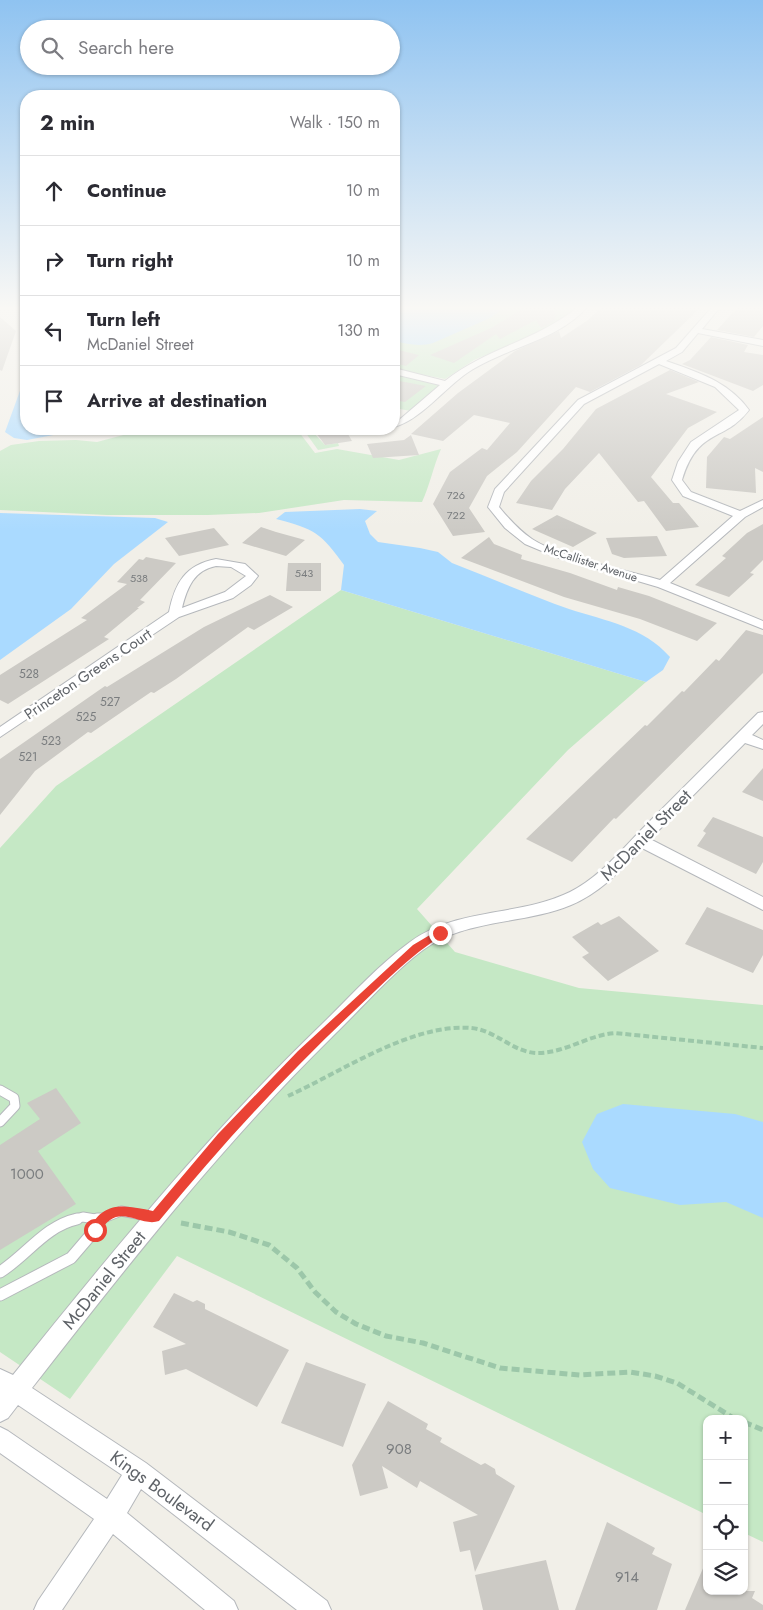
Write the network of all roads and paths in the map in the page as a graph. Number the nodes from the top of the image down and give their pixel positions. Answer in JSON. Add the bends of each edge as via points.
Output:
{"nodes":[{"id":1,"x":436,"y":381,"type":"edge"},
{"id":2,"x":452,"y":381,"type":"edge"},
{"id":3,"x":623,"y":381,"type":"edge"},
{"id":4,"x":711,"y":381,"type":"edge"},
{"id":5,"x":448,"y":384,"type":"junction"},
{"id":6,"x":400,"y":422,"type":"edge"},
{"id":7,"x":763,"y":503,"type":"edge"},
{"id":8,"x":741,"y":515,"type":"junction"},
{"id":9,"x":662,"y":584,"type":"junction"},
{"id":10,"x":175,"y":614,"type":"junction"},
{"id":11,"x":763,"y":625,"type":"edge"},
{"id":12,"x":763,"y":716,"type":"edge"},
{"id":13,"x":0,"y":733,"type":"edge"},
{"id":14,"x":743,"y":737,"type":"junction"},
{"id":15,"x":763,"y":745,"type":"edge"},
{"id":16,"x":641,"y":841,"type":"junction"},
{"id":17,"x":763,"y":904,"type":"edge"},
{"id":18,"x":763,"y":1048,"type":"edge"},
{"id":19,"x":0,"y":1090,"type":"edge"},
{"id":20,"x":286,"y":1097,"type":"dead end"},
{"id":21,"x":0,"y":1122,"type":"edge"},
{"id":22,"x":155,"y":1217,"type":"junction"},
{"id":23,"x":101,"y":1219,"type":"junction"},
{"id":24,"x":181,"y":1223,"type":"dead end"},
{"id":25,"x":0,"y":1272,"type":"edge"},
{"id":26,"x":0,"y":1295,"type":"edge"},
{"id":27,"x":8,"y":1386,"type":"edge"},
{"id":28,"x":0,"y":1410,"type":"edge"},
{"id":29,"x":728,"y":1415,"type":"edge"},
{"id":30,"x":748,"y":1424,"type":"edge"},
{"id":31,"x":763,"y":1430,"type":"edge"},
{"id":32,"x":0,"y":1439,"type":"edge"},
{"id":33,"x":138,"y":1471,"type":"junction"},
{"id":34,"x":111,"y":1516,"type":"junction"},
{"id":35,"x":47,"y":1610,"type":"edge"},
{"id":36,"x":226,"y":1610,"type":"edge"},
{"id":37,"x":318,"y":1610,"type":"edge"}],
"edges":[{"from":1,"to":5,"type":"street"},
{"from":2,"to":5,"type":"street"},
{"from":3,"to":9,"type":"street","name":"McCallister Avenue","via":[[581,402],[499,491],[493,507],[508,526],[529,542],[560,555]]},
{"from":4,"to":8,"type":"street","via":[[736,397],[744,410],[737,419],[701,438],[681,464],[677,480],[687,494]]},
{"from":5,"to":6,"type":"street"},
{"from":7,"to":8,"type":"street"},
{"from":8,"to":9,"type":"street"},
{"from":9,"to":11,"type":"street","name":"McCallister Avenue"},
{"from":10,"to":10,"type":"street","name":"Princeton Greens Court","via":[[196,609],[239,590],[252,576],[248,570],[230,563],[206,565],[195,570],[177,602]]},
{"from":10,"to":13,"type":"street","name":"Princeton Greens Court"},
{"from":12,"to":14,"type":"street","name":"McDaniel Street"},
{"from":14,"to":15,"type":"street"},
{"from":14,"to":16,"type":"street","name":"McDaniel Street"},
{"from":16,"to":17,"type":"street"},
{"from":16,"to":22,"type":"street","name":"McDaniel Street","via":[[598,883],[569,900],[468,922],[416,947],[302,1054],[221,1138]]},
{"from":18,"to":20,"type":"path","via":[[620,1033],[595,1036],[556,1051],[535,1053],[517,1050],[504,1039],[473,1028],[456,1028],[424,1034]]},
{"from":19,"to":21,"type":"lane","via":[[14,1098],[15,1106]]},
{"from":22,"to":23,"type":"lane","via":[[121,1211]]},
{"from":22,"to":27,"type":"street","name":"McDaniel Street"},
{"from":23,"to":25,"type":"lane","via":[[83,1217],[71,1220],[36,1241],[15,1263]]},
{"from":23,"to":26,"type":"lane","via":[[70,1258]]},
{"from":24,"to":29,"type":"path","via":[[229,1232],[269,1245],[297,1268],[336,1312],[386,1336],[423,1343],[500,1368],[580,1374],[630,1372],[655,1376],[677,1384]]},
{"from":27,"to":28,"type":"street","name":"McDaniel Street"},
{"from":27,"to":33,"type":"street","name":"Kings Boulevard"},
{"from":30,"to":31,"type":"path"},
{"from":32,"to":34,"type":"street"},
{"from":33,"to":34,"type":"street"},
{"from":33,"to":37,"type":"street","name":"Kings Boulevard"},
{"from":34,"to":35,"type":"street"},
{"from":34,"to":36,"type":"street"}]}
